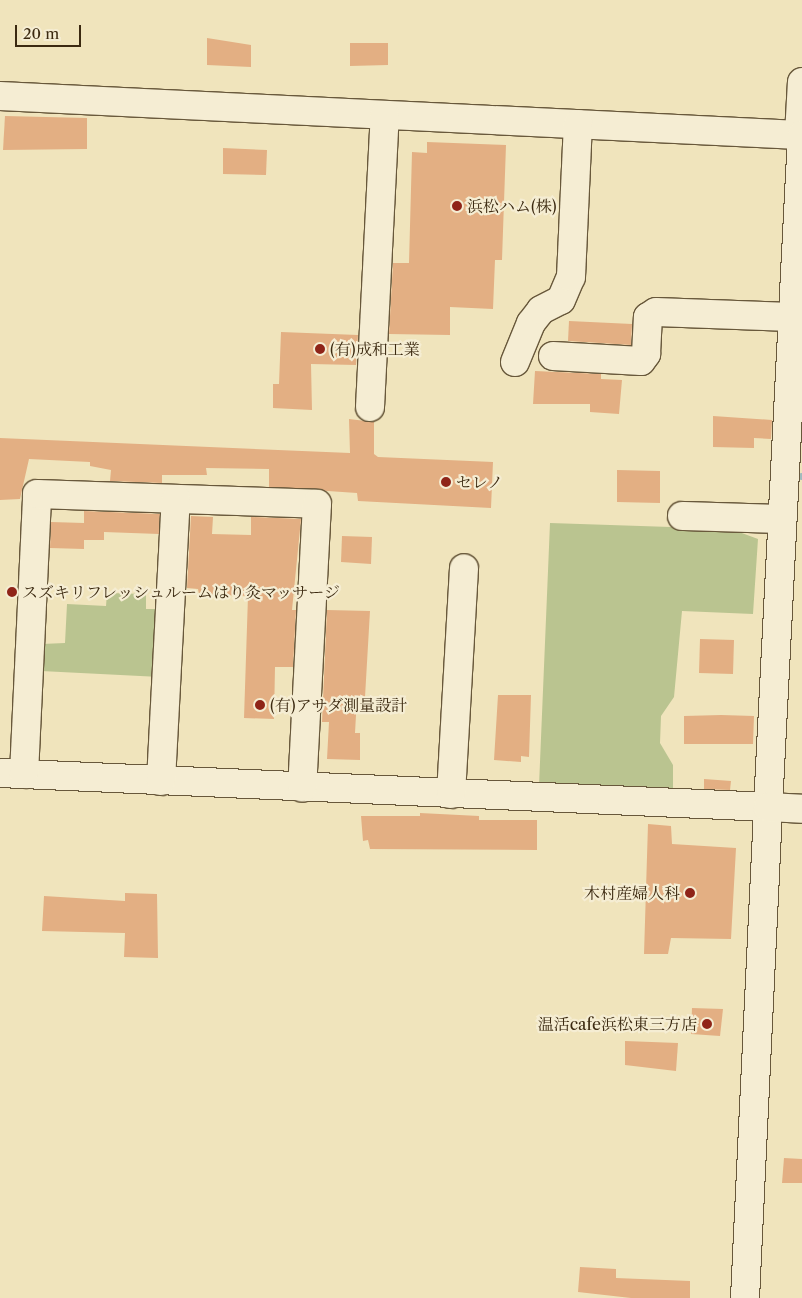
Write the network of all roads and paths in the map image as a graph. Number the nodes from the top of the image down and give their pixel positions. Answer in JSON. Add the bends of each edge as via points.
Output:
{"nodes":[{"id":1,"x":802,"y":82,"type":"edge"},
{"id":2,"x":0,"y":96,"type":"edge"},
{"id":3,"x":385,"y":115,"type":"junction"},
{"id":4,"x":578,"y":124,"type":"junction"},
{"id":5,"x":801,"y":135,"type":"edge"},
{"id":6,"x":791,"y":317,"type":"junction"},
{"id":7,"x":554,"y":356,"type":"dead end"},
{"id":8,"x":515,"y":362,"type":"dead end"},
{"id":9,"x":370,"y":407,"type":"dead end"},
{"id":10,"x":176,"y":499,"type":"junction"},
{"id":11,"x":682,"y":516,"type":"dead end"},
{"id":12,"x":782,"y":519,"type":"junction"},
{"id":13,"x":464,"y":568,"type":"dead end"},
{"id":14,"x":12,"y":773,"type":"edge"},
{"id":15,"x":161,"y":781,"type":"junction"},
{"id":16,"x":302,"y":788,"type":"junction"},
{"id":17,"x":452,"y":794,"type":"junction"},
{"id":18,"x":768,"y":807,"type":"junction"},
{"id":19,"x":802,"y":809,"type":"edge"},
{"id":20,"x":745,"y":1298,"type":"edge"}],
"edges":[{"from":1,"to":5,"type":"street"},
{"from":2,"to":3,"type":"street"},
{"from":3,"to":4,"type":"street"},
{"from":3,"to":9,"type":"street"},
{"from":4,"to":5,"type":"street"},
{"from":4,"to":8,"type":"street","via":[[571,277],[561,300],[540,310]]},
{"from":5,"to":6,"type":"street"},
{"from":6,"to":7,"type":"street","via":[[656,312],[648,317],[646,354],[641,361]]},
{"from":6,"to":12,"type":"street"},
{"from":10,"to":14,"type":"street","via":[[37,494]]},
{"from":10,"to":15,"type":"street"},
{"from":10,"to":16,"type":"street","via":[[317,504]]},
{"from":11,"to":12,"type":"street"},
{"from":12,"to":18,"type":"street"},
{"from":13,"to":17,"type":"street"},
{"from":14,"to":15,"type":"street"},
{"from":15,"to":16,"type":"street"},
{"from":16,"to":17,"type":"street"},
{"from":17,"to":18,"type":"street"},
{"from":18,"to":19,"type":"street"},
{"from":18,"to":20,"type":"street"}]}
